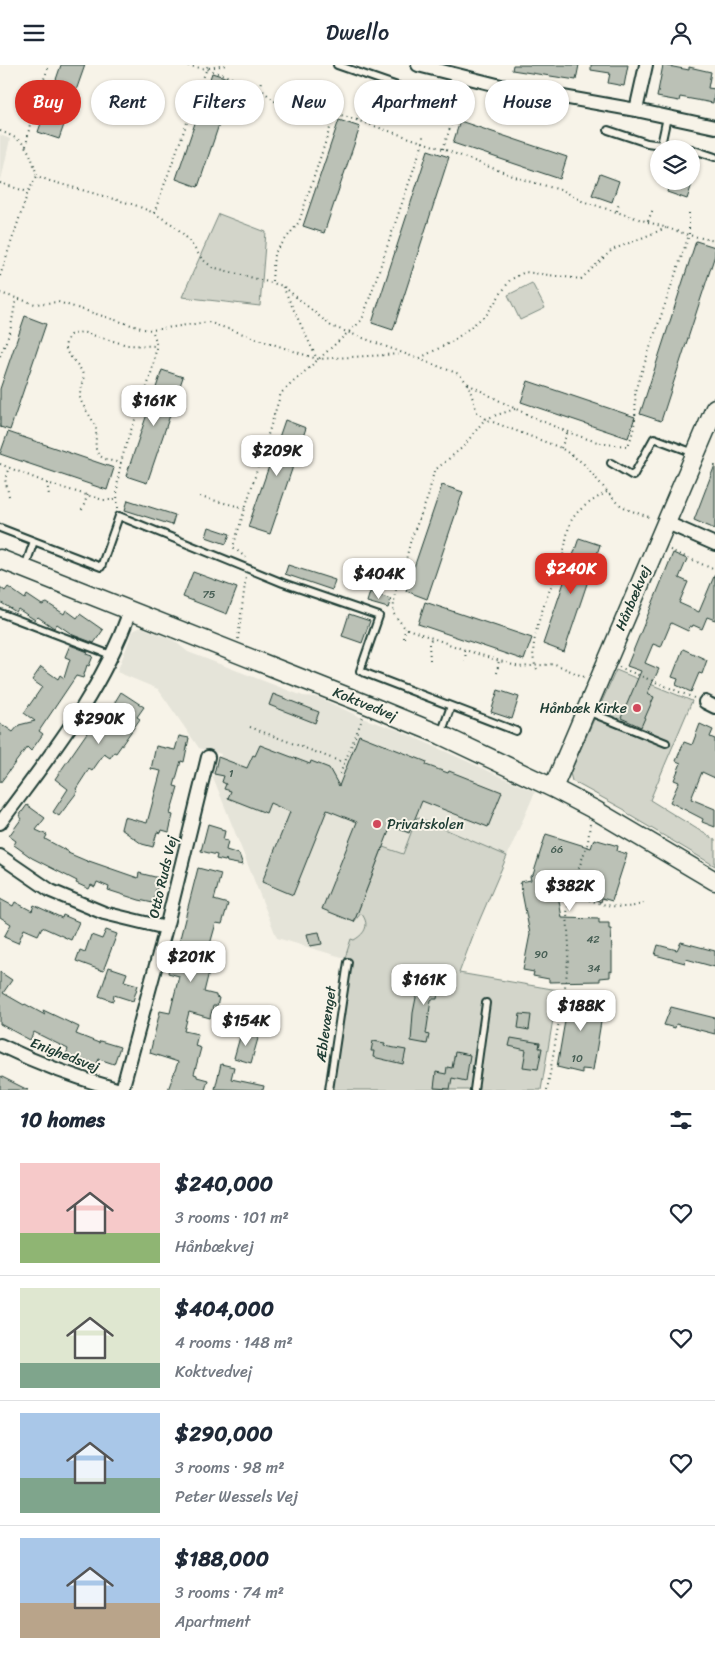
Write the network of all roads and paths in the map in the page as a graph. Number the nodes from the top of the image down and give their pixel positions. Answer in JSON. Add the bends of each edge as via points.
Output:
{"nodes":[{"id":1,"x":49,"y":65,"type":"edge"},
{"id":2,"x":183,"y":65,"type":"edge"},
{"id":3,"x":208,"y":65,"type":"edge"},
{"id":4,"x":226,"y":65,"type":"edge"},
{"id":5,"x":337,"y":65,"type":"edge"},
{"id":6,"x":418,"y":65,"type":"edge"},
{"id":7,"x":646,"y":65,"type":"edge"},
{"id":8,"x":207,"y":69,"type":"junction"},
{"id":9,"x":358,"y":69,"type":"edge"},
{"id":10,"x":445,"y":69,"type":"edge"},
{"id":11,"x":467,"y":78,"type":"junction"},
{"id":12,"x":238,"y":80,"type":"edge"},
{"id":13,"x":386,"y":80,"type":"edge"},
{"id":14,"x":264,"y":92,"type":"edge"},
{"id":15,"x":274,"y":101,"type":"edge"},
{"id":16,"x":636,"y":110,"type":"junction"},
{"id":17,"x":667,"y":117,"type":"junction"},
{"id":18,"x":331,"y":125,"type":"edge"},
{"id":19,"x":373,"y":125,"type":"edge"},
{"id":20,"x":391,"y":125,"type":"dead end"},
{"id":21,"x":715,"y":127,"type":"edge"},
{"id":22,"x":389,"y":130,"type":"junction"},
{"id":23,"x":608,"y":130,"type":"dead end"},
{"id":24,"x":0,"y":131,"type":"edge"},
{"id":25,"x":422,"y":136,"type":"dead end"},
{"id":26,"x":662,"y":140,"type":"edge"},
{"id":27,"x":422,"y":142,"type":"junction"},
{"id":28,"x":650,"y":143,"type":"edge"},
{"id":29,"x":26,"y":146,"type":"junction"},
{"id":30,"x":443,"y":149,"type":"junction"},
{"id":31,"x":700,"y":152,"type":"edge"},
{"id":32,"x":715,"y":157,"type":"edge"},
{"id":33,"x":37,"y":176,"type":"junction"},
{"id":34,"x":0,"y":183,"type":"edge"},
{"id":35,"x":28,"y":193,"type":"junction"},
{"id":36,"x":619,"y":203,"type":"dead end"},
{"id":37,"x":653,"y":209,"type":"dead end"},
{"id":38,"x":617,"y":211,"type":"junction"},
{"id":39,"x":689,"y":212,"type":"dead end"},
{"id":40,"x":154,"y":213,"type":"junction"},
{"id":41,"x":648,"y":221,"type":"junction"},
{"id":42,"x":666,"y":228,"type":"junction"},
{"id":43,"x":689,"y":235,"type":"junction"},
{"id":44,"x":715,"y":240,"type":"edge"},
{"id":45,"x":0,"y":276,"type":"edge"},
{"id":46,"x":272,"y":282,"type":"junction"},
{"id":47,"x":283,"y":286,"type":"junction"},
{"id":48,"x":0,"y":293,"type":"edge"},
{"id":49,"x":16,"y":299,"type":"junction"},
{"id":50,"x":152,"y":330,"type":"junction"},
{"id":51,"x":348,"y":333,"type":"junction"},
{"id":52,"x":156,"y":347,"type":"junction"},
{"id":53,"x":404,"y":354,"type":"junction"},
{"id":54,"x":0,"y":355,"type":"edge"},
{"id":55,"x":318,"y":359,"type":"junction"},
{"id":56,"x":419,"y":359,"type":"junction"},
{"id":57,"x":468,"y":384,"type":"junction"},
{"id":58,"x":715,"y":408,"type":"edge"},
{"id":59,"x":515,"y":409,"type":"junction"},
{"id":60,"x":484,"y":419,"type":"junction"},
{"id":61,"x":568,"y":431,"type":"junction"},
{"id":62,"x":562,"y":448,"type":"junction"},
{"id":63,"x":696,"y":453,"type":"junction"},
{"id":64,"x":121,"y":463,"type":"junction"},
{"id":65,"x":611,"y":463,"type":"dead end"},
{"id":66,"x":0,"y":464,"type":"edge"},
{"id":67,"x":9,"y":467,"type":"junction"},
{"id":68,"x":47,"y":483,"type":"junction"},
{"id":69,"x":607,"y":492,"type":"junction"},
{"id":70,"x":88,"y":494,"type":"junction"},
{"id":71,"x":49,"y":495,"type":"dead end"},
{"id":72,"x":9,"y":496,"type":"dead end"},
{"id":73,"x":200,"y":497,"type":"dead end"},
{"id":74,"x":117,"y":500,"type":"junction"},
{"id":75,"x":245,"y":508,"type":"junction"},
{"id":76,"x":82,"y":510,"type":"dead end"},
{"id":77,"x":119,"y":516,"type":"junction"},
{"id":78,"x":665,"y":522,"type":"junction"},
{"id":79,"x":0,"y":528,"type":"edge"},
{"id":80,"x":34,"y":541,"type":"junction"},
{"id":81,"x":656,"y":544,"type":"junction"},
{"id":82,"x":715,"y":544,"type":"edge"},
{"id":83,"x":0,"y":559,"type":"edge"},
{"id":84,"x":24,"y":569,"type":"junction"},
{"id":85,"x":247,"y":569,"type":"junction"},
{"id":86,"x":715,"y":570,"type":"edge"},
{"id":87,"x":130,"y":611,"type":"junction"},
{"id":88,"x":0,"y":613,"type":"edge"},
{"id":89,"x":405,"y":628,"type":"junction"},
{"id":90,"x":432,"y":637,"type":"junction"},
{"id":91,"x":404,"y":638,"type":"dead end"},
{"id":92,"x":465,"y":650,"type":"junction"},
{"id":93,"x":236,"y":653,"type":"junction"},
{"id":94,"x":112,"y":655,"type":"junction"},
{"id":95,"x":430,"y":660,"type":"dead end"},
{"id":96,"x":499,"y":660,"type":"junction"},
{"id":97,"x":466,"y":661,"type":"dead end"},
{"id":98,"x":606,"y":662,"type":"junction"},
{"id":99,"x":534,"y":666,"type":"junction"},
{"id":100,"x":537,"y":669,"type":"dead end"},
{"id":101,"x":497,"y":673,"type":"dead end"},
{"id":102,"x":598,"y":683,"type":"junction"},
{"id":103,"x":710,"y":704,"type":"edge"},
{"id":104,"x":368,"y":705,"type":"junction"},
{"id":105,"x":451,"y":706,"type":"junction"},
{"id":106,"x":586,"y":710,"type":"junction"},
{"id":107,"x":250,"y":727,"type":"dead end"},
{"id":108,"x":516,"y":731,"type":"dead end"},
{"id":109,"x":441,"y":735,"type":"junction"},
{"id":110,"x":666,"y":743,"type":"dead end"},
{"id":111,"x":208,"y":757,"type":"dead end"},
{"id":112,"x":344,"y":763,"type":"junction"},
{"id":113,"x":340,"y":774,"type":"dead end"},
{"id":114,"x":553,"y":788,"type":"junction"},
{"id":115,"x":595,"y":810,"type":"junction"},
{"id":116,"x":0,"y":823,"type":"edge"},
{"id":117,"x":0,"y":856,"type":"edge"},
{"id":118,"x":715,"y":881,"type":"edge"},
{"id":119,"x":570,"y":894,"type":"junction"},
{"id":120,"x":647,"y":901,"type":"dead end"},
{"id":121,"x":166,"y":928,"type":"junction"},
{"id":122,"x":348,"y":962,"type":"dead end"},
{"id":123,"x":486,"y":1003,"type":"dead end"},
{"id":124,"x":0,"y":1045,"type":"edge"},
{"id":125,"x":121,"y":1090,"type":"edge"},
{"id":126,"x":329,"y":1090,"type":"edge"},
{"id":127,"x":474,"y":1090,"type":"edge"},
{"id":128,"x":547,"y":1090,"type":"edge"}],
"edges":[{"from":1,"to":29,"type":"path","via":[[32,113]]},
{"from":2,"to":8,"type":"path"},
{"from":3,"to":8,"type":"path"},
{"from":4,"to":8,"type":"path"},
{"from":5,"to":9,"type":"lane"},
{"from":6,"to":10,"type":"street"},
{"from":7,"to":16,"type":"street"},
{"from":8,"to":12,"type":"path"},
{"from":8,"to":40,"type":"path"},
{"from":9,"to":13,"type":"lane"},
{"from":10,"to":11,"type":"street"},
{"from":11,"to":16,"type":"street"},
{"from":11,"to":30,"type":"path"},
{"from":14,"to":15,"type":"path"},
{"from":16,"to":17,"type":"street"},
{"from":17,"to":21,"type":"street"},
{"from":17,"to":26,"type":"lane"},
{"from":18,"to":46,"type":"path","via":[[299,222],[274,254]]},
{"from":19,"to":22,"type":"path"},
{"from":20,"to":22,"type":"path"},
{"from":22,"to":27,"type":"path"},
{"from":23,"to":28,"type":"lane"},
{"from":24,"to":29,"type":"path"},
{"from":25,"to":27,"type":"path"},
{"from":27,"to":30,"type":"path"},
{"from":27,"to":51,"type":"path","via":[[362,321]]},
{"from":29,"to":33,"type":"path"},
{"from":30,"to":38,"type":"path","via":[[518,179],[564,191],[582,201]]},
{"from":31,"to":32,"type":"lane"},
{"from":33,"to":35,"type":"path"},
{"from":33,"to":40,"type":"path"},
{"from":34,"to":35,"type":"path"},
{"from":35,"to":45,"type":"path"},
{"from":36,"to":38,"type":"path"},
{"from":37,"to":41,"type":"path"},
{"from":38,"to":41,"type":"path"},
{"from":39,"to":43,"type":"path"},
{"from":40,"to":46,"type":"path","via":[[175,226],[212,267]]},
{"from":41,"to":42,"type":"path"},
{"from":42,"to":43,"type":"path"},
{"from":42,"to":56,"type":"path","via":[[612,250],[581,279],[525,272],[510,280],[487,313],[453,341]]},
{"from":43,"to":44,"type":"path"},
{"from":43,"to":61,"type":"path","via":[[635,391],[637,417],[628,447],[602,443]]},
{"from":46,"to":47,"type":"path"},
{"from":47,"to":51,"type":"path","via":[[320,319]]},
{"from":47,"to":55,"type":"path"},
{"from":48,"to":49,"type":"path"},
{"from":49,"to":50,"type":"path","via":[[35,304],[58,302]]},
{"from":49,"to":54,"type":"path","via":[[10,331]]},
{"from":50,"to":52,"type":"path"},
{"from":50,"to":55,"type":"path","via":[[208,322]]},
{"from":51,"to":53,"type":"path"},
{"from":51,"to":55,"type":"path"},
{"from":52,"to":64,"type":"path","via":[[149,380]]},
{"from":52,"to":64,"type":"path","via":[[126,345],[82,332],[70,335],[66,345],[84,377],[81,399],[96,428],[96,450],[102,458]]},
{"from":53,"to":55,"type":"path"},
{"from":53,"to":56,"type":"path"},
{"from":55,"to":75,"type":"path","via":[[281,393]]},
{"from":56,"to":57,"type":"path","via":[[459,374]]},
{"from":57,"to":59,"type":"path"},
{"from":57,"to":60,"type":"path","via":[[477,412]]},
{"from":58,"to":63,"type":"street","name":"Hånbækvej"},
{"from":59,"to":60,"type":"path"},
{"from":59,"to":61,"type":"path"},
{"from":60,"to":62,"type":"path"},
{"from":60,"to":89,"type":"path","via":[[462,447],[434,471],[395,592],[393,613]]},
{"from":61,"to":62,"type":"path"},
{"from":62,"to":69,"type":"path","via":[[583,463]]},
{"from":63,"to":65,"type":"lane","via":[[654,438],[633,476]]},
{"from":63,"to":78,"type":"street","name":"Hånbækvej"},
{"from":64,"to":74,"type":"path"},
{"from":66,"to":67,"type":"path"},
{"from":67,"to":68,"type":"path"},
{"from":67,"to":72,"type":"path","via":[[5,479]]},
{"from":68,"to":70,"type":"path"},
{"from":68,"to":71,"type":"path"},
{"from":69,"to":78,"type":"path","via":[[629,510]]},
{"from":69,"to":99,"type":"path","via":[[584,506],[571,521],[564,553],[550,585],[532,646]]},
{"from":70,"to":74,"type":"path","via":[[103,500]]},
{"from":70,"to":76,"type":"path"},
{"from":73,"to":75,"type":"path"},
{"from":74,"to":77,"type":"path"},
{"from":75,"to":85,"type":"path","via":[[233,547],[248,560]]},
{"from":77,"to":80,"type":"lane","via":[[101,567]]},
{"from":77,"to":85,"type":"lane"},
{"from":78,"to":81,"type":"street","name":"Hånbækvej"},
{"from":78,"to":82,"type":"street"},
{"from":79,"to":80,"type":"lane"},
{"from":80,"to":84,"type":"lane"},
{"from":81,"to":86,"type":"path"},
{"from":81,"to":98,"type":"street","name":"Hånbækvej"},
{"from":83,"to":84,"type":"street","name":"Koktvedvej"},
{"from":84,"to":87,"type":"street","name":"Koktvedvej"},
{"from":85,"to":93,"type":"path"},
{"from":85,"to":105,"type":"lane","via":[[379,616],[360,671]]},
{"from":87,"to":93,"type":"street","name":"Koktvedvej"},
{"from":87,"to":94,"type":"street"},
{"from":88,"to":94,"type":"lane"},
{"from":89,"to":90,"type":"path"},
{"from":89,"to":91,"type":"path"},
{"from":90,"to":92,"type":"path"},
{"from":90,"to":95,"type":"path"},
{"from":92,"to":96,"type":"path"},
{"from":92,"to":97,"type":"path"},
{"from":93,"to":104,"type":"street","name":"Koktvedvej"},
{"from":94,"to":116,"type":"street","via":[[83,708]]},
{"from":96,"to":99,"type":"path","via":[[519,667]]},
{"from":96,"to":101,"type":"path"},
{"from":98,"to":102,"type":"street","name":"Hånbækvej"},
{"from":98,"to":103,"type":"path"},
{"from":99,"to":100,"type":"path"},
{"from":99,"to":102,"type":"path","via":[[555,664]]},
{"from":102,"to":106,"type":"street","name":"Hånbækvej"},
{"from":104,"to":109,"type":"street","name":"Koktvedvej"},
{"from":104,"to":112,"type":"path"},
{"from":105,"to":108,"type":"lane"},
{"from":105,"to":109,"type":"lane"},
{"from":106,"to":110,"type":"lane"},
{"from":106,"to":114,"type":"street","name":"Hånbækvej"},
{"from":107,"to":112,"type":"path"},
{"from":109,"to":114,"type":"street","name":"Koktvedvej"},
{"from":111,"to":121,"type":"street","name":"Otto Ruds Vej"},
{"from":112,"to":113,"type":"path"},
{"from":114,"to":115,"type":"street","name":"Koktvedvej"},
{"from":115,"to":118,"type":"street","name":"Koktvedvej"},
{"from":115,"to":119,"type":"path"},
{"from":117,"to":121,"type":"street","via":[[52,891],[104,913]]},
{"from":119,"to":120,"type":"path","via":[[617,908]]},
{"from":119,"to":128,"type":"path","via":[[566,981]]},
{"from":121,"to":125,"type":"street","name":"Otto Ruds Vej"},
{"from":122,"to":126,"type":"lane","name":"Æblevænget"},
{"from":123,"to":127,"type":"lane"},
{"from":124,"to":125,"type":"street","name":"Enighedsvej","via":[[47,1067]]}]}
